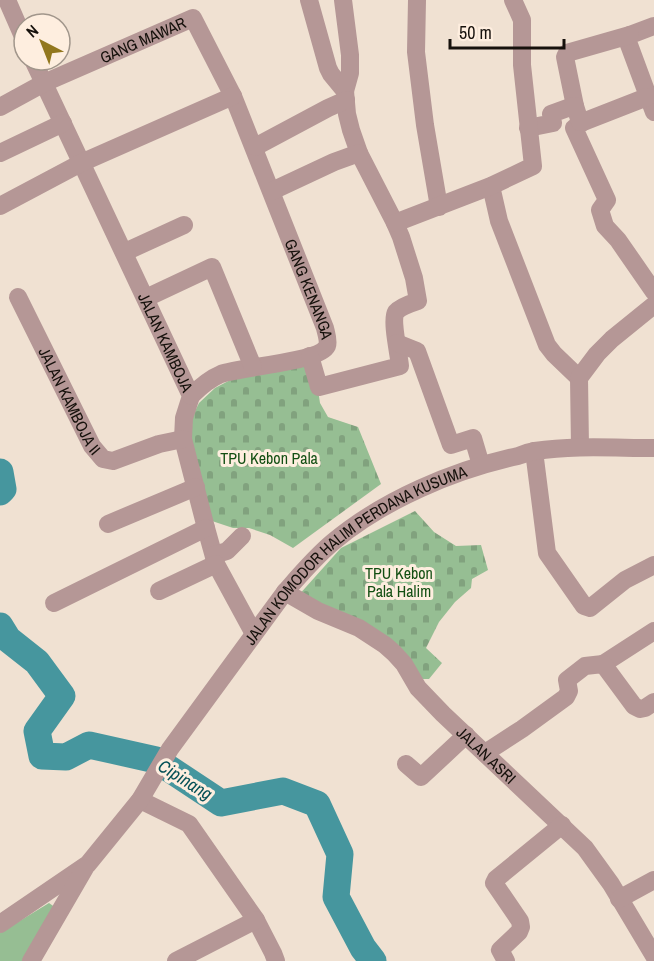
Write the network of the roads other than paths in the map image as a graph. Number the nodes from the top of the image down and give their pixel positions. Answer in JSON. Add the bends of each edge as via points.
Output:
{"nodes":[{"id":1,"x":309,"y":0,"type":"edge"},
{"id":2,"x":343,"y":0,"type":"edge"},
{"id":3,"x":417,"y":0,"type":"edge"},
{"id":4,"x":513,"y":0,"type":"edge"},
{"id":5,"x":654,"y":26,"type":"edge"},
{"id":6,"x":630,"y":35,"type":"junction"},
{"id":7,"x":39,"y":72,"type":"edge"},
{"id":8,"x":44,"y":83,"type":"junction"},
{"id":9,"x":346,"y":95,"type":"junction"},
{"id":10,"x":233,"y":96,"type":"junction"},
{"id":11,"x":651,"y":104,"type":"edge"},
{"id":12,"x":0,"y":107,"type":"edge"},
{"id":13,"x":579,"y":114,"type":"junction"},
{"id":14,"x":63,"y":123,"type":"junction"},
{"id":15,"x":528,"y":128,"type":"junction"},
{"id":16,"x":255,"y":147,"type":"junction"},
{"id":17,"x":0,"y":153,"type":"edge"},
{"id":18,"x":359,"y":153,"type":"junction"},
{"id":19,"x":81,"y":163,"type":"junction"},
{"id":20,"x":491,"y":186,"type":"junction"},
{"id":21,"x":272,"y":191,"type":"junction"},
{"id":22,"x":0,"y":206,"type":"edge"},
{"id":23,"x":439,"y":207,"type":"junction"},
{"id":24,"x":395,"y":223,"type":"junction"},
{"id":25,"x":184,"y":225,"type":"dead end"},
{"id":26,"x":125,"y":252,"type":"junction"},
{"id":27,"x":654,"y":292,"type":"edge"},
{"id":28,"x":18,"y":297,"type":"dead end"},
{"id":29,"x":146,"y":298,"type":"junction"},
{"id":30,"x":654,"y":305,"type":"edge"},
{"id":31,"x":397,"y":343,"type":"junction"},
{"id":32,"x":310,"y":356,"type":"junction"},
{"id":33,"x":253,"y":367,"type":"junction"},
{"id":34,"x":579,"y":378,"type":"junction"},
{"id":35,"x":191,"y":396,"type":"junction"},
{"id":36,"x":183,"y":439,"type":"junction"},
{"id":37,"x":580,"y":447,"type":"junction"},
{"id":38,"x":654,"y":448,"type":"edge"},
{"id":39,"x":534,"y":451,"type":"junction"},
{"id":40,"x":482,"y":465,"type":"junction"},
{"id":41,"x":196,"y":487,"type":"junction"},
{"id":42,"x":108,"y":524,"type":"dead end"},
{"id":43,"x":206,"y":528,"type":"junction"},
{"id":44,"x":243,"y":536,"type":"dead end"},
{"id":45,"x":215,"y":560,"type":"junction"},
{"id":46,"x":654,"y":566,"type":"edge"},
{"id":47,"x":159,"y":591,"type":"dead end"},
{"id":48,"x":285,"y":592,"type":"junction"},
{"id":49,"x":54,"y":603,"type":"dead end"},
{"id":50,"x":654,"y":631,"type":"edge"},
{"id":51,"x":254,"y":634,"type":"junction"},
{"id":52,"x":603,"y":664,"type":"junction"},
{"id":53,"x":654,"y":702,"type":"edge"},
{"id":54,"x":466,"y":735,"type":"junction"},
{"id":55,"x":485,"y":753,"type":"junction"},
{"id":56,"x":406,"y":764,"type":"dead end"},
{"id":57,"x":142,"y":796,"type":"junction"},
{"id":58,"x":562,"y":825,"type":"junction"},
{"id":59,"x":88,"y":864,"type":"junction"},
{"id":60,"x":654,"y":880,"type":"edge"},
{"id":61,"x":619,"y":899,"type":"junction"},
{"id":62,"x":256,"y":920,"type":"junction"},
{"id":63,"x":0,"y":924,"type":"edge"},
{"id":64,"x":654,"y":956,"type":"edge"},
{"id":65,"x":30,"y":961,"type":"edge"},
{"id":66,"x":176,"y":961,"type":"edge"},
{"id":67,"x":276,"y":961,"type":"edge"},
{"id":68,"x":506,"y":961,"type":"edge"}],
"edges":[{"from":1,"to":9,"type":"street","via":[[328,68]]},
{"from":2,"to":9,"type":"street","via":[[350,55]]},
{"from":3,"to":23,"type":"street","via":[[416,52]]},
{"from":4,"to":15,"type":"street","via":[[522,20]]},
{"from":5,"to":6,"type":"street"},
{"from":6,"to":11,"type":"street","via":[[628,42]]},
{"from":6,"to":13,"type":"street","via":[[565,57]]},
{"from":7,"to":8,"type":"street","name":"JALAN KAMBOJA"},
{"from":8,"to":10,"type":"street","name":"GANG MAWAR","via":[[193,18]]},
{"from":8,"to":12,"type":"street"},
{"from":8,"to":14,"type":"street","name":"JALAN KAMBOJA"},
{"from":9,"to":16,"type":"street"},
{"from":9,"to":18,"type":"street","via":[[347,114]]},
{"from":10,"to":16,"type":"street","name":"GANG KENANGA"},
{"from":10,"to":19,"type":"street"},
{"from":11,"to":13,"type":"street"},
{"from":13,"to":15,"type":"street","via":[[550,114],[553,123]]},
{"from":13,"to":27,"type":"street","via":[[574,128],[607,200],[600,210],[605,226]]},
{"from":14,"to":17,"type":"street"},
{"from":14,"to":19,"type":"street","name":"JALAN KAMBOJA"},
{"from":15,"to":20,"type":"street","via":[[533,166]]},
{"from":16,"to":21,"type":"street","name":"GANG KENANGA"},
{"from":18,"to":21,"type":"street"},
{"from":18,"to":24,"type":"street"},
{"from":19,"to":22,"type":"street"},
{"from":19,"to":26,"type":"street","name":"JALAN KAMBOJA"},
{"from":20,"to":23,"type":"street"},
{"from":20,"to":34,"type":"street","via":[[499,221],[547,345]]},
{"from":21,"to":32,"type":"street","name":"GANG KENANGA","via":[[325,328],[327,346]]},
{"from":23,"to":24,"type":"street"},
{"from":24,"to":31,"type":"street","via":[[418,301],[395,314]]},
{"from":25,"to":26,"type":"street"},
{"from":26,"to":29,"type":"street","name":"JALAN KAMBOJA"},
{"from":28,"to":36,"type":"street","name":"JALAN KAMBOJA II","via":[[92,446],[103,459],[113,461]]},
{"from":29,"to":33,"type":"street","via":[[212,267]]},
{"from":29,"to":35,"type":"street","name":"JALAN KAMBOJA"},
{"from":30,"to":34,"type":"street","via":[[612,339]]},
{"from":31,"to":32,"type":"street","via":[[400,366],[319,387]]},
{"from":31,"to":40,"type":"street","via":[[417,351],[451,445],[473,438]]},
{"from":32,"to":33,"type":"street","name":"GANG KENANGA"},
{"from":33,"to":35,"type":"street","name":"GANG KENANGA","via":[[214,377]]},
{"from":34,"to":37,"type":"street"},
{"from":35,"to":36,"type":"street","name":"JALAN KAMBOJA"},
{"from":36,"to":41,"type":"street","name":"JALAN KAMBOJA"},
{"from":37,"to":38,"type":"street","name":"JALAN KOMODOR HALIM PERDANA KUSUMA"},
{"from":37,"to":39,"type":"street","name":"JALAN KOMODOR HALIM PERDANA KUSUMA"},
{"from":39,"to":40,"type":"street","name":"JALAN KOMODOR HALIM PERDANA KUSUMA"},
{"from":39,"to":46,"type":"street","via":[[547,553],[584,606],[590,608],[625,580]]},
{"from":40,"to":48,"type":"street","name":"JALAN KOMODOR HALIM PERDANA KUSUMA","via":[[408,495],[365,518],[332,543]]},
{"from":41,"to":42,"type":"street"},
{"from":41,"to":43,"type":"street","name":"JALAN KAMBOJA"},
{"from":43,"to":45,"type":"street","name":"JALAN KAMBOJA"},
{"from":43,"to":49,"type":"street"},
{"from":44,"to":45,"type":"street"},
{"from":45,"to":47,"type":"street"},
{"from":45,"to":51,"type":"street","name":"JALAN KAMBOJA"},
{"from":48,"to":51,"type":"street","name":"JALAN KOMODOR HALIM PERDANA KUSUMA"},
{"from":48,"to":54,"type":"street","name":"JALAN ASRI","via":[[385,645],[404,664],[418,688]]},
{"from":50,"to":52,"type":"street"},
{"from":51,"to":57,"type":"street","name":"JALAN KOMODOR HALIM PERDANA KUSUMA","via":[[171,748]]},
{"from":52,"to":53,"type":"street","via":[[634,706],[640,709]]},
{"from":52,"to":55,"type":"street","via":[[583,666],[567,680],[566,697]]},
{"from":54,"to":55,"type":"street","name":"JALAN ASRI"},
{"from":54,"to":56,"type":"street","via":[[421,777]]},
{"from":55,"to":58,"type":"street","name":"JALAN ASRI"},
{"from":57,"to":59,"type":"street","name":"JALAN KOMODOR HALIM PERDANA KUSUMA"},
{"from":57,"to":62,"type":"street","via":[[189,824]]},
{"from":58,"to":61,"type":"street","name":"JALAN ASRI","via":[[585,848]]},
{"from":58,"to":68,"type":"street","via":[[494,883],[521,927],[500,950]]},
{"from":59,"to":63,"type":"street"},
{"from":59,"to":65,"type":"street"},
{"from":60,"to":61,"type":"street"},
{"from":61,"to":64,"type":"street","name":"JALAN ASRI"},
{"from":62,"to":66,"type":"street"},
{"from":62,"to":67,"type":"street"}]}
